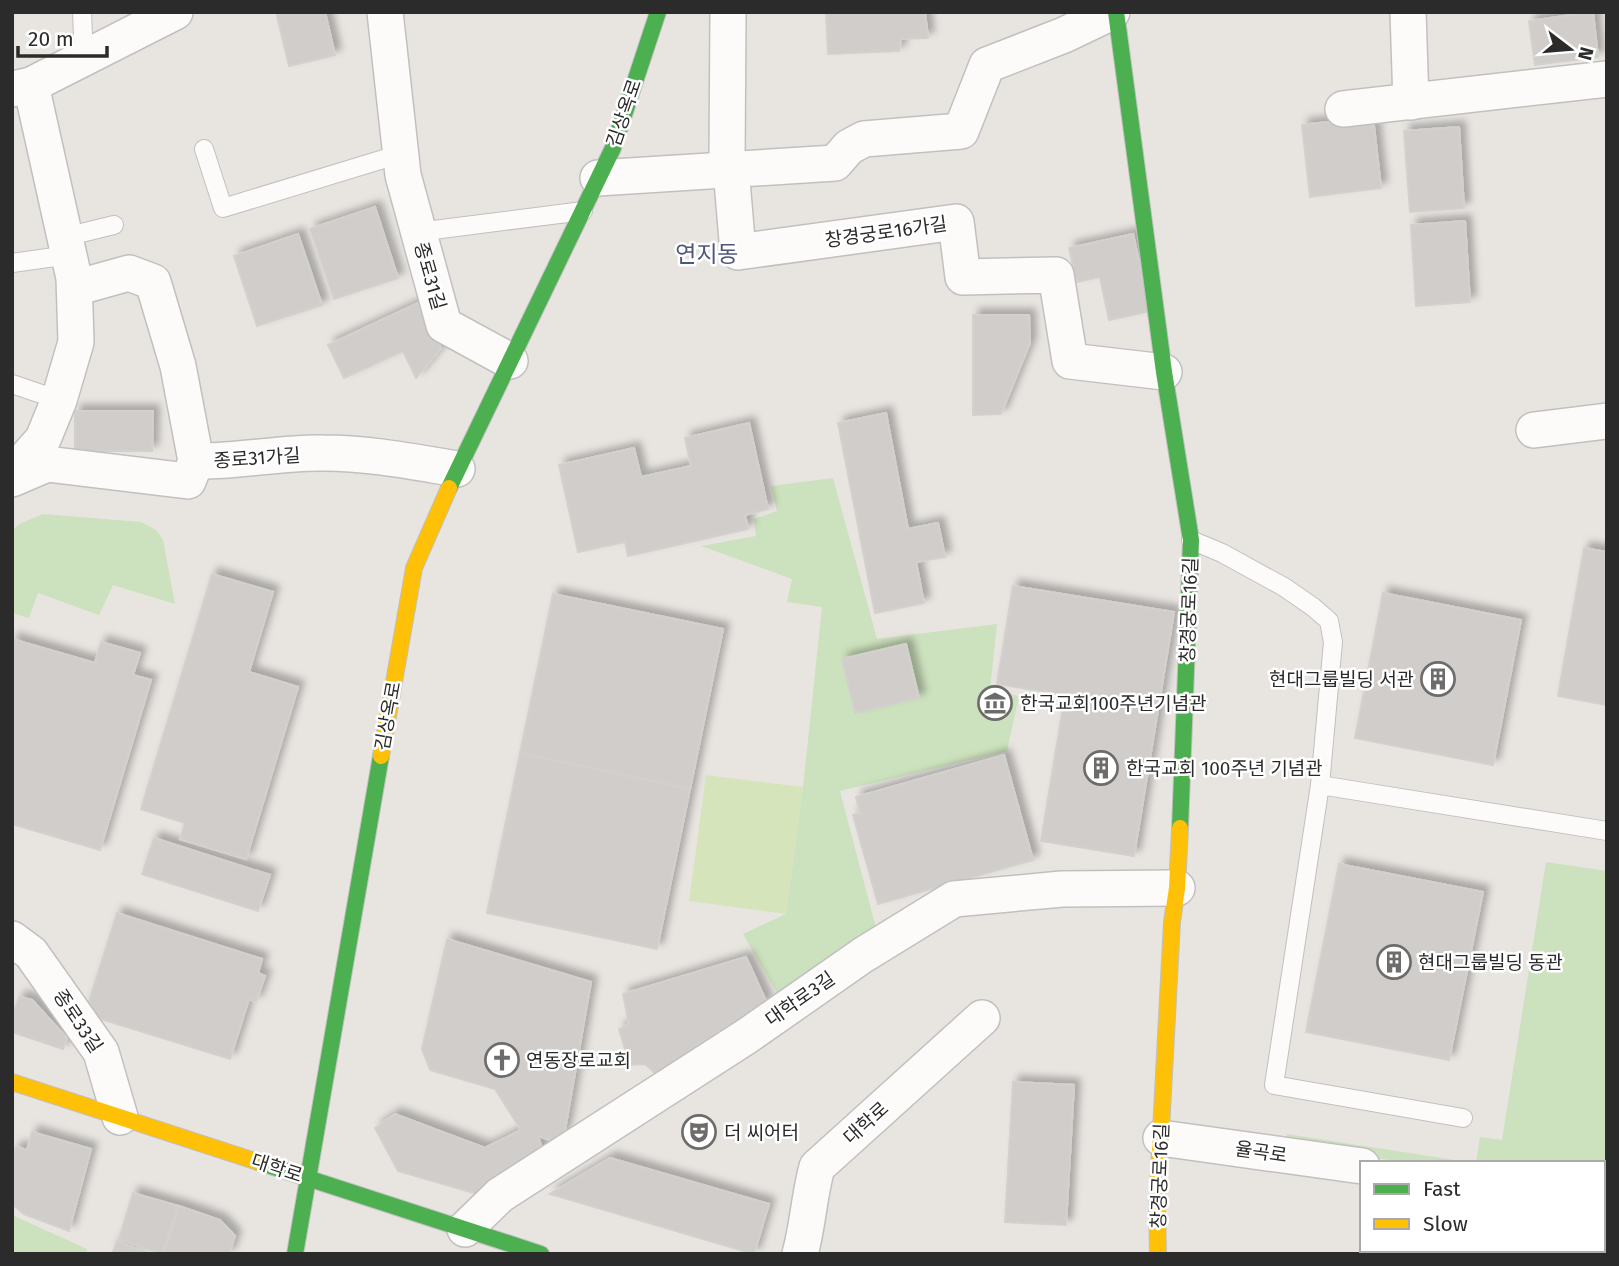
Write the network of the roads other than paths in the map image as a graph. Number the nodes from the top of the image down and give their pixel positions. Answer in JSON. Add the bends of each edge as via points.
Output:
{"nodes":[{"id":1,"x":82,"y":12,"type":"edge"},
{"id":2,"x":175,"y":12,"type":"edge"},
{"id":3,"x":385,"y":12,"type":"edge"},
{"id":4,"x":657,"y":12,"type":"edge"},
{"id":5,"x":728,"y":12,"type":"edge"},
{"id":6,"x":1114,"y":12,"type":"edge"},
{"id":7,"x":1408,"y":12,"type":"edge"},
{"id":8,"x":84,"y":59,"type":"junction"},
{"id":9,"x":1607,"y":79,"type":"edge"},
{"id":10,"x":22,"y":87,"type":"edge"},
{"id":11,"x":1411,"y":102,"type":"junction"},
{"id":12,"x":1343,"y":109,"type":"dead end"},
{"id":13,"x":204,"y":149,"type":"dead end"},
{"id":14,"x":400,"y":154,"type":"junction"},
{"id":15,"x":731,"y":169,"type":"junction"},
{"id":16,"x":598,"y":178,"type":"junction"},
{"id":17,"x":583,"y":211,"type":"junction"},
{"id":18,"x":114,"y":225,"type":"dead end"},
{"id":19,"x":418,"y":232,"type":"junction"},
{"id":20,"x":70,"y":260,"type":"junction"},
{"id":21,"x":12,"y":262,"type":"edge"},
{"id":22,"x":510,"y":360,"type":"junction"},
{"id":23,"x":1164,"y":372,"type":"junction"},
{"id":24,"x":12,"y":384,"type":"edge"},
{"id":25,"x":58,"y":400,"type":"junction"},
{"id":26,"x":1607,"y":421,"type":"edge"},
{"id":27,"x":1534,"y":430,"type":"dead end"},
{"id":28,"x":196,"y":461,"type":"junction"},
{"id":29,"x":457,"y":469,"type":"junction"},
{"id":30,"x":12,"y":477,"type":"edge"},
{"id":31,"x":1191,"y":540,"type":"junction"},
{"id":32,"x":1320,"y":785,"type":"junction"},
{"id":33,"x":1607,"y":831,"type":"edge"},
{"id":34,"x":1177,"y":888,"type":"junction"},
{"id":35,"x":12,"y":939,"type":"edge"},
{"id":36,"x":982,"y":1018,"type":"dead end"},
{"id":37,"x":12,"y":1082,"type":"edge"},
{"id":38,"x":120,"y":1117,"type":"junction"},
{"id":39,"x":1463,"y":1118,"type":"dead end"},
{"id":40,"x":1161,"y":1138,"type":"junction"},
{"id":41,"x":1360,"y":1166,"type":"edge"},
{"id":42,"x":308,"y":1178,"type":"junction"},
{"id":43,"x":465,"y":1229,"type":"junction"},
{"id":44,"x":296,"y":1254,"type":"edge"},
{"id":45,"x":541,"y":1254,"type":"edge"},
{"id":46,"x":800,"y":1254,"type":"edge"},
{"id":47,"x":1158,"y":1254,"type":"edge"}],
"edges":[{"from":1,"to":8,"type":"lane"},
{"from":2,"to":8,"type":"street"},
{"from":3,"to":14,"type":"street","name":"종로31길"},
{"from":4,"to":16,"type":"street","name":"김상옥로","via":[[613,148]]},
{"from":5,"to":15,"type":"street","name":"창경궁로16가길","via":[[727,159]]},
{"from":6,"to":15,"type":"street","name":"창경궁로16길","via":[[987,65],[961,131],[864,139],[835,163]]},
{"from":6,"to":23,"type":"street","name":"창경궁로16길"},
{"from":7,"to":11,"type":"street"},
{"from":8,"to":10,"type":"street"},
{"from":9,"to":11,"type":"street"},
{"from":10,"to":20,"type":"street"},
{"from":11,"to":12,"type":"street"},
{"from":13,"to":14,"type":"lane","via":[[223,208]]},
{"from":14,"to":19,"type":"street","name":"종로31길"},
{"from":15,"to":16,"type":"street"},
{"from":15,"to":23,"type":"street","name":"창경궁로16가길","via":[[738,252],[956,222],[963,276],[1056,275],[1070,361]]},
{"from":16,"to":17,"type":"street","name":"김상옥로"},
{"from":17,"to":19,"type":"lane"},
{"from":17,"to":22,"type":"street","name":"김상옥로"},
{"from":18,"to":20,"type":"lane"},
{"from":19,"to":22,"type":"street","name":"종로31길","via":[[444,324]]},
{"from":20,"to":21,"type":"lane"},
{"from":20,"to":25,"type":"street","via":[[76,342]]},
{"from":20,"to":28,"type":"street","name":"종로31가길","via":[[153,282],[178,366]]},
{"from":22,"to":29,"type":"street","name":"김상옥로"},
{"from":23,"to":31,"type":"street","name":"창경궁로16길"},
{"from":24,"to":25,"type":"lane"},
{"from":25,"to":30,"type":"street","via":[[43,439]]},
{"from":26,"to":27,"type":"street"},
{"from":28,"to":29,"type":"street","name":"종로31가길","via":[[324,453]]},
{"from":28,"to":30,"type":"street","via":[[188,481],[47,464]]},
{"from":29,"to":42,"type":"street","name":"김상옥로","via":[[414,568]]},
{"from":31,"to":32,"type":"lane","via":[[1284,587],[1329,621],[1333,642]]},
{"from":31,"to":34,"type":"street","name":"창경궁로16길"},
{"from":32,"to":33,"type":"lane"},
{"from":32,"to":39,"type":"lane","via":[[1274,1086]]},
{"from":34,"to":40,"type":"street","name":"창경궁로16길"},
{"from":34,"to":43,"type":"street","name":"대학로3길","via":[[1062,890],[954,899],[500,1195]]},
{"from":35,"to":38,"type":"street","name":"종로33길","via":[[31,953],[101,1052]]},
{"from":36,"to":46,"type":"street","name":"대학로","via":[[817,1167]]},
{"from":37,"to":38,"type":"street","name":"대학로"},
{"from":38,"to":42,"type":"street","name":"대학로"},
{"from":40,"to":41,"type":"street","name":"율곡로"},
{"from":40,"to":47,"type":"street","name":"창경궁로16길"},
{"from":42,"to":43,"type":"street","name":"대학로"},
{"from":42,"to":44,"type":"street","name":"김상옥로"},
{"from":43,"to":45,"type":"street","name":"대학로"}]}
